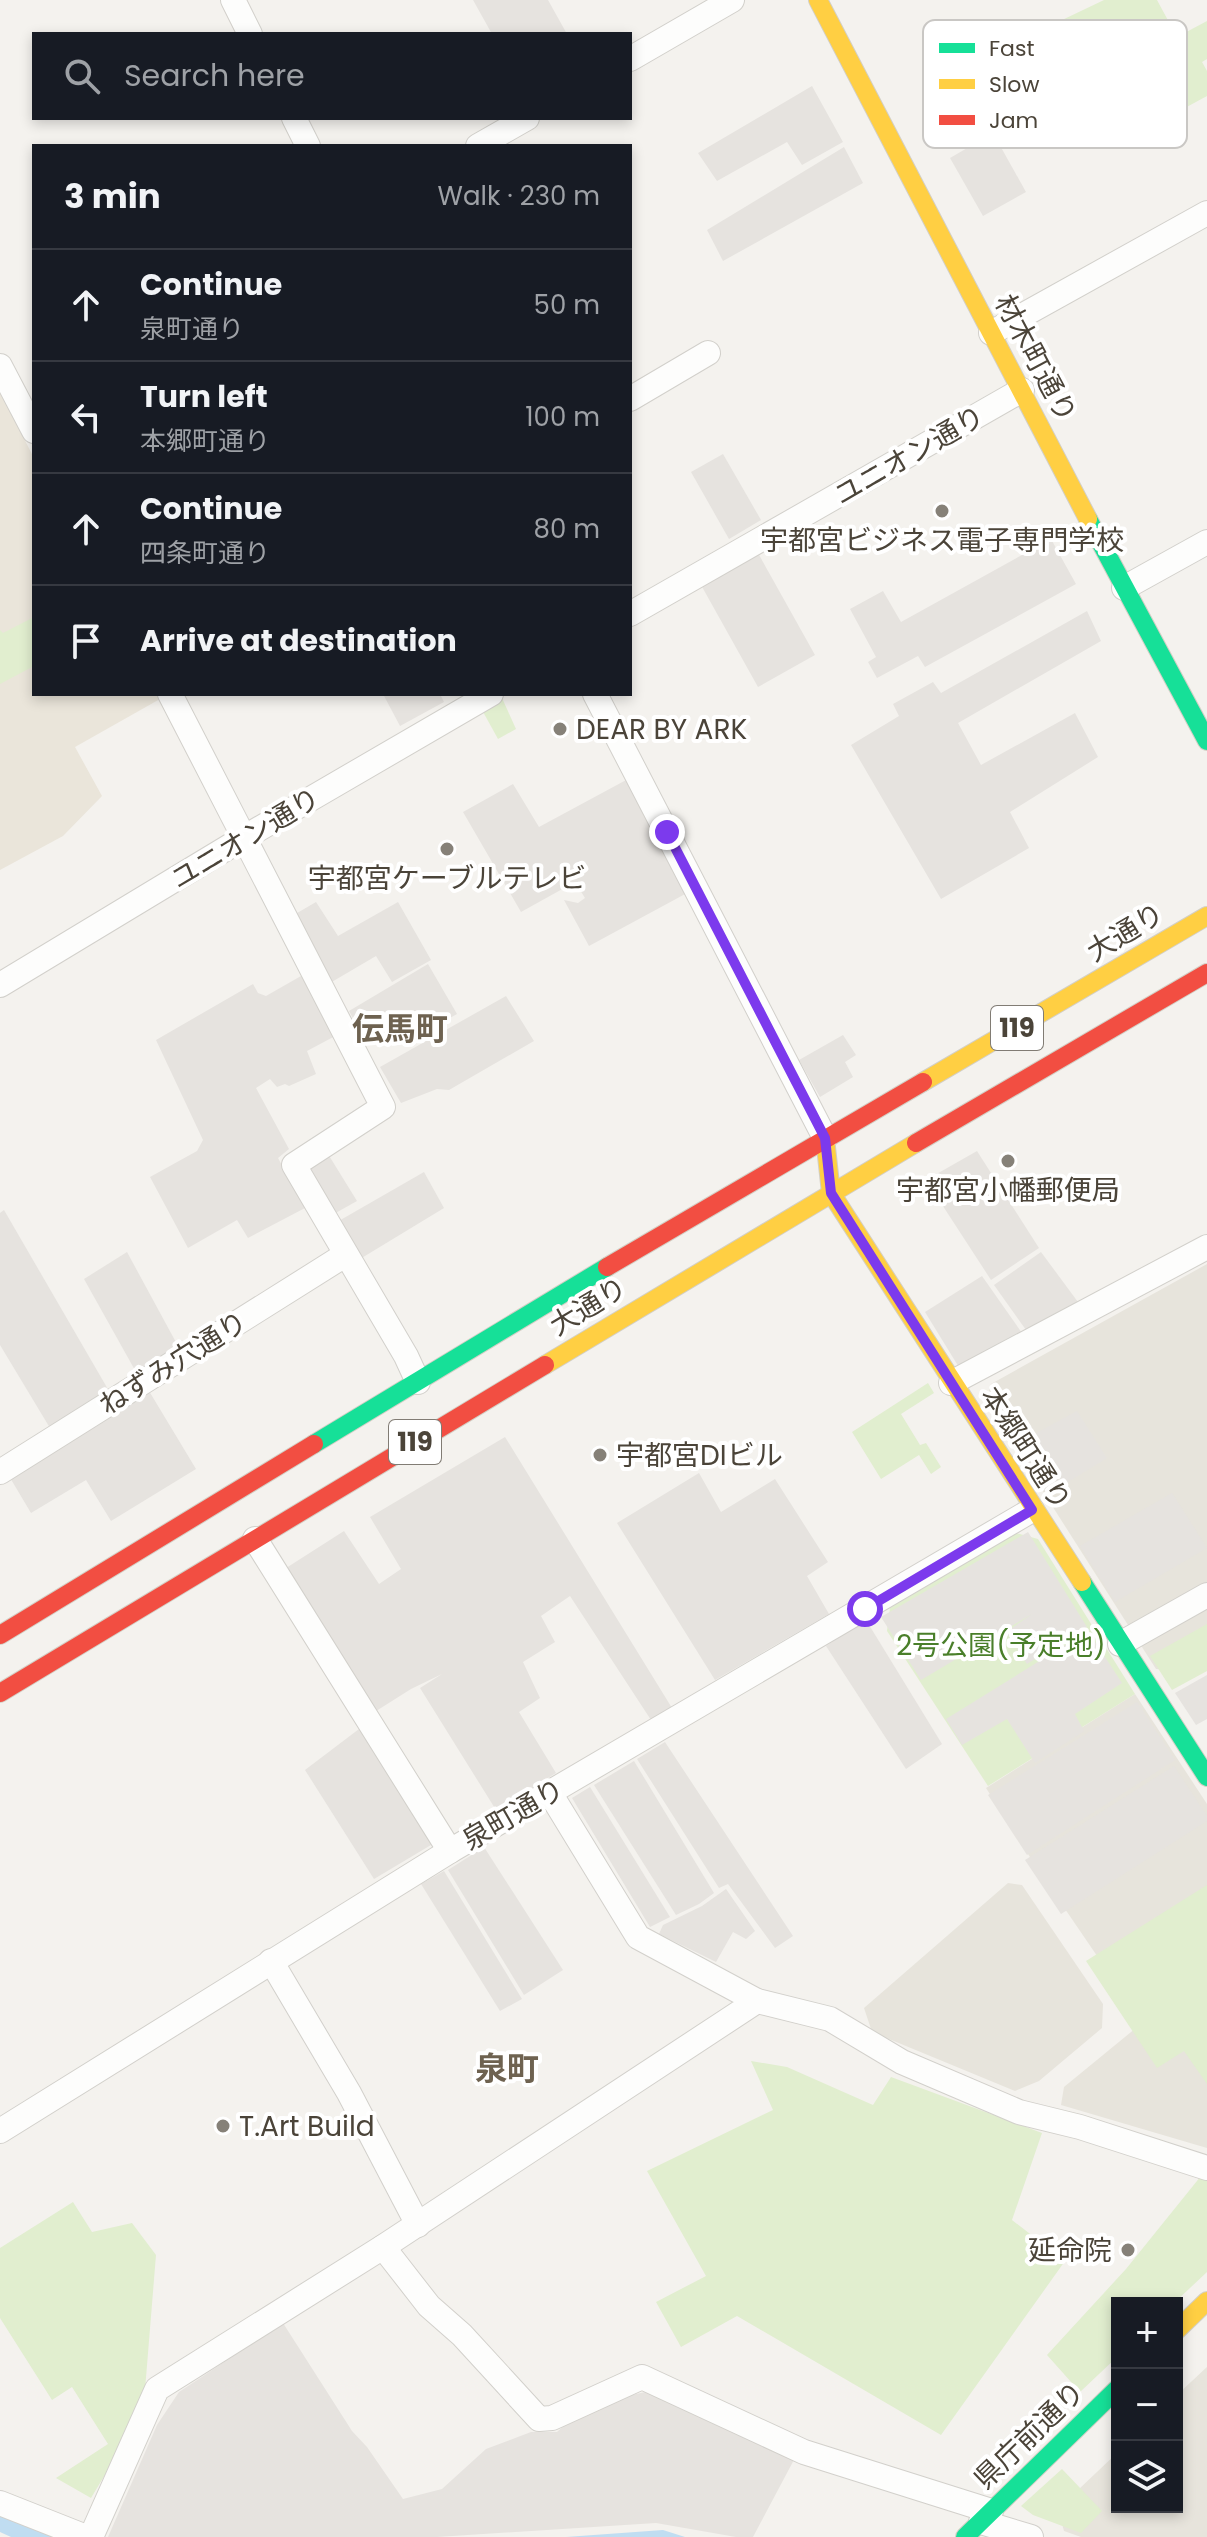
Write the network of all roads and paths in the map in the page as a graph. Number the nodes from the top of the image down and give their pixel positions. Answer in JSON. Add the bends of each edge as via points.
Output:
{"nodes":[{"id":1,"x":233,"y":0,"type":"edge"},
{"id":2,"x":732,"y":0,"type":"edge"},
{"id":3,"x":818,"y":0,"type":"edge"},
{"id":4,"x":249,"y":32,"type":"edge"},
{"id":5,"x":632,"y":58,"type":"edge"},
{"id":6,"x":295,"y":120,"type":"edge"},
{"id":7,"x":524,"y":120,"type":"edge"},
{"id":8,"x":307,"y":144,"type":"edge"},
{"id":9,"x":482,"y":144,"type":"edge"},
{"id":10,"x":1207,"y":213,"type":"edge"},
{"id":11,"x":991,"y":333,"type":"junction"},
{"id":12,"x":708,"y":353,"type":"dead end"},
{"id":13,"x":0,"y":366,"type":"edge"},
{"id":14,"x":1022,"y":390,"type":"junction"},
{"id":15,"x":632,"y":398,"type":"edge"},
{"id":16,"x":32,"y":427,"type":"edge"},
{"id":17,"x":1207,"y":542,"type":"edge"},
{"id":18,"x":1124,"y":588,"type":"junction"},
{"id":19,"x":632,"y":613,"type":"edge"},
{"id":20,"x":171,"y":696,"type":"edge"},
{"id":21,"x":488,"y":696,"type":"edge"},
{"id":22,"x":596,"y":696,"type":"edge"},
{"id":23,"x":1207,"y":741,"type":"edge"},
{"id":24,"x":245,"y":837,"type":"junction"},
{"id":25,"x":1207,"y":916,"type":"edge"},
{"id":26,"x":1207,"y":973,"type":"edge"},
{"id":27,"x":0,"y":985,"type":"edge"},
{"id":28,"x":825,"y":1138,"type":"junction"},
{"id":29,"x":831,"y":1193,"type":"junction"},
{"id":30,"x":1207,"y":1247,"type":"edge"},
{"id":31,"x":345,"y":1255,"type":"junction"},
{"id":32,"x":418,"y":1382,"type":"junction"},
{"id":33,"x":951,"y":1383,"type":"junction"},
{"id":34,"x":0,"y":1472,"type":"edge"},
{"id":35,"x":1032,"y":1510,"type":"junction"},
{"id":36,"x":255,"y":1539,"type":"junction"},
{"id":37,"x":1207,"y":1595,"type":"edge"},
{"id":38,"x":0,"y":1635,"type":"edge"},
{"id":39,"x":1120,"y":1644,"type":"junction"},
{"id":40,"x":0,"y":1693,"type":"edge"},
{"id":41,"x":1207,"y":1777,"type":"edge"},
{"id":42,"x":550,"y":1793,"type":"junction"},
{"id":43,"x":450,"y":1851,"type":"junction"},
{"id":44,"x":271,"y":1961,"type":"junction"},
{"id":45,"x":757,"y":2001,"type":"junction"},
{"id":46,"x":0,"y":2131,"type":"edge"},
{"id":47,"x":1207,"y":2168,"type":"edge"},
{"id":48,"x":418,"y":2225,"type":"junction"},
{"id":49,"x":383,"y":2247,"type":"junction"},
{"id":50,"x":1207,"y":2301,"type":"edge"},
{"id":51,"x":1183,"y":2324,"type":"edge"},
{"id":52,"x":1111,"y":2395,"type":"edge"},
{"id":53,"x":0,"y":2503,"type":"edge"},
{"id":54,"x":979,"y":2523,"type":"edge"},
{"id":55,"x":88,"y":2537,"type":"edge"},
{"id":56,"x":1031,"y":2537,"type":"edge"}],
"edges":[{"from":1,"to":4,"type":"street"},
{"from":2,"to":5,"type":"street"},
{"from":3,"to":11,"type":"main road","name":"材木町通り"},
{"from":6,"to":8,"type":"street"},
{"from":7,"to":9,"type":"street"},
{"from":10,"to":11,"type":"street"},
{"from":11,"to":14,"type":"main road","name":"材木町通り"},
{"from":12,"to":15,"type":"street"},
{"from":13,"to":16,"type":"street"},
{"from":14,"to":18,"type":"main road","name":"材木町通り"},
{"from":14,"to":19,"type":"street","name":"ユニオン通り"},
{"from":17,"to":18,"type":"street"},
{"from":18,"to":23,"type":"main road","name":"材木町通り"},
{"from":20,"to":24,"type":"street"},
{"from":21,"to":24,"type":"street","name":"ユニオン通り"},
{"from":22,"to":28,"type":"street"},
{"from":24,"to":27,"type":"street","name":"ユニオン通り"},
{"from":24,"to":31,"type":"street","via":[[383,1107],[294,1165]]},
{"from":25,"to":28,"type":"main road","name":"大通り","number":"119"},
{"from":26,"to":29,"type":"main road","name":"大通り","number":"119"},
{"from":28,"to":29,"type":"main road","name":"本郷町通り"},
{"from":28,"to":32,"type":"main road","name":"大通り","number":"119"},
{"from":29,"to":33,"type":"main road","name":"本郷町通り"},
{"from":29,"to":36,"type":"main road","name":"大通り","number":"119"},
{"from":30,"to":33,"type":"street"},
{"from":31,"to":32,"type":"street"},
{"from":31,"to":34,"type":"street","name":"ねずみ穴通り"},
{"from":32,"to":38,"type":"main road","name":"大通り","number":"119"},
{"from":33,"to":35,"type":"main road","name":"本郷町通り"},
{"from":35,"to":39,"type":"main road","name":"本郷町通り"},
{"from":35,"to":42,"type":"street","name":"泉町通り"},
{"from":36,"to":40,"type":"main road","name":"大通り","number":"119"},
{"from":36,"to":43,"type":"street"},
{"from":37,"to":39,"type":"street"},
{"from":39,"to":41,"type":"main road","name":"本郷町通り"},
{"from":42,"to":43,"type":"street","name":"泉町通り"},
{"from":42,"to":45,"type":"street","via":[[638,1937]]},
{"from":43,"to":44,"type":"street","name":"泉町通り"},
{"from":44,"to":46,"type":"street","name":"泉町通り"},
{"from":44,"to":48,"type":"street"},
{"from":45,"to":47,"type":"street","via":[[830,2019],[902,2062],[1019,2112]]},
{"from":45,"to":48,"type":"street"},
{"from":48,"to":49,"type":"street"},
{"from":49,"to":54,"type":"street","via":[[429,2306],[539,2419],[642,2377],[804,2452]]},
{"from":49,"to":55,"type":"street","via":[[157,2389]]},
{"from":50,"to":51,"type":"main road"},
{"from":52,"to":54,"type":"main road","name":"県庁前通り"},
{"from":53,"to":55,"type":"street"},
{"from":54,"to":56,"type":"street"}]}
